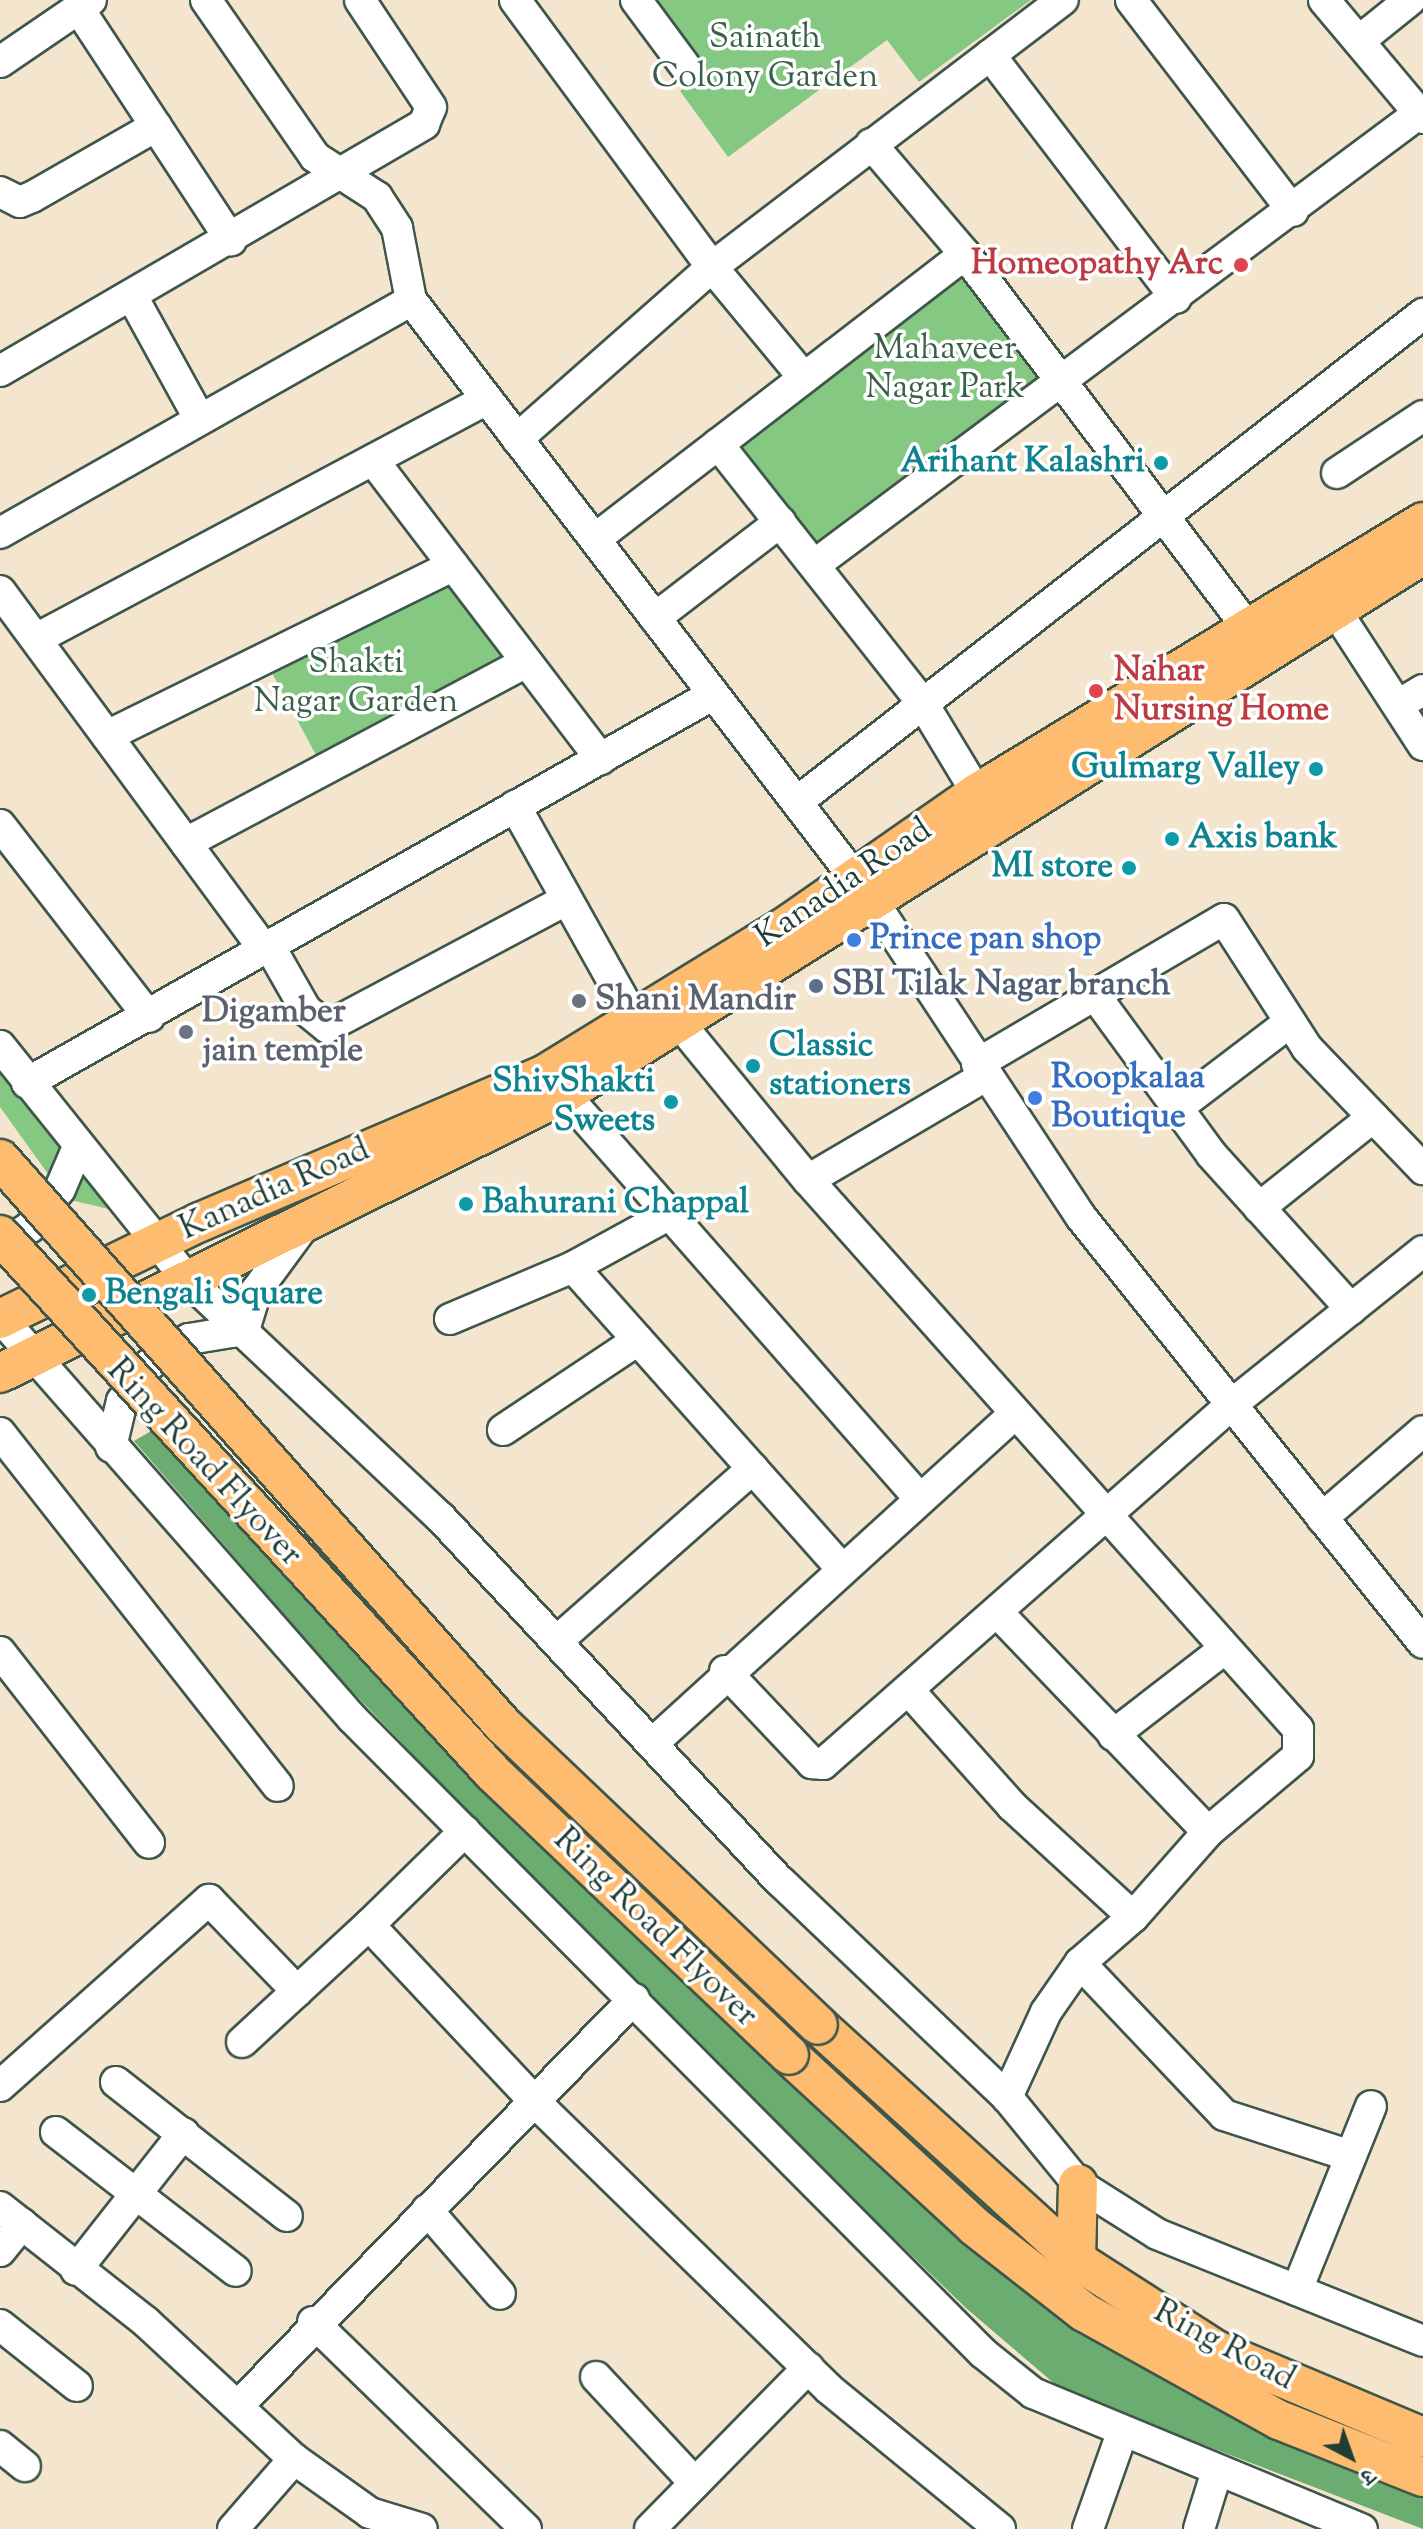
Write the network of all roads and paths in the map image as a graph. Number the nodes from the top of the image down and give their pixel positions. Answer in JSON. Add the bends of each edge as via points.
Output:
{"nodes":[{"id":1,"x":206,"y":0,"type":"edge"},
{"id":2,"x":360,"y":0,"type":"edge"},
{"id":3,"x":515,"y":0,"type":"edge"},
{"id":4,"x":636,"y":0,"type":"edge"},
{"id":5,"x":1063,"y":0,"type":"edge"},
{"id":6,"x":1131,"y":0,"type":"edge"},
{"id":7,"x":1324,"y":0,"type":"edge"},
{"id":8,"x":1410,"y":0,"type":"edge"},
{"id":9,"x":85,"y":4,"type":"edge"},
{"id":10,"x":1359,"y":41,"type":"junction"},
{"id":11,"x":990,"y":55,"type":"junction"},
{"id":12,"x":0,"y":62,"type":"edge"},
{"id":13,"x":688,"y":70,"type":"dead end"},
{"id":14,"x":1420,"y":116,"type":"edge"},
{"id":15,"x":156,"y":126,"type":"junction"},
{"id":16,"x":871,"y":144,"type":"junction"},
{"id":17,"x":345,"y":176,"type":"junction"},
{"id":18,"x":0,"y":192,"type":"edge"},
{"id":19,"x":1293,"y":211,"type":"junction"},
{"id":20,"x":231,"y":240,"type":"junction"},
{"id":21,"x":965,"y":254,"type":"junction"},
{"id":22,"x":712,"y":267,"type":"junction"},
{"id":23,"x":133,"y":298,"type":"junction"},
{"id":24,"x":1176,"y":298,"type":"junction"},
{"id":25,"x":411,"y":300,"type":"junction"},
{"id":26,"x":1423,"y":314,"type":"edge"},
{"id":27,"x":0,"y":371,"type":"edge"},
{"id":28,"x":804,"y":378,"type":"junction"},
{"id":29,"x":1060,"y":380,"type":"junction"},
{"id":30,"x":487,"y":399,"type":"junction"},
{"id":31,"x":198,"y":416,"type":"junction"},
{"id":32,"x":1423,"y":416,"type":"edge"},
{"id":33,"x":517,"y":439,"type":"junction"},
{"id":34,"x":718,"y":444,"type":"junction"},
{"id":35,"x":373,"y":460,"type":"junction"},
{"id":36,"x":1337,"y":473,"type":"dead end"},
{"id":37,"x":1166,"y":516,"type":"junction"},
{"id":38,"x":780,"y":522,"type":"junction"},
{"id":39,"x":1423,"y":522,"type":"edge"},
{"id":40,"x":0,"y":533,"type":"edge"},
{"id":41,"x":595,"y":539,"type":"junction"},
{"id":42,"x":1423,"y":555,"type":"edge"},
{"id":43,"x":817,"y":563,"type":"junction"},
{"id":44,"x":453,"y":566,"type":"junction"},
{"id":45,"x":0,"y":591,"type":"edge"},
{"id":46,"x":1336,"y":611,"type":"junction"},
{"id":47,"x":655,"y":618,"type":"junction"},
{"id":48,"x":36,"y":639,"type":"junction"},
{"id":49,"x":1257,"y":640,"type":"junction"},
{"id":50,"x":526,"y":662,"type":"junction"},
{"id":51,"x":714,"y":694,"type":"junction"},
{"id":52,"x":1410,"y":698,"type":"edge"},
{"id":53,"x":922,"y":702,"type":"junction"},
{"id":54,"x":107,"y":736,"type":"junction"},
{"id":55,"x":1423,"y":745,"type":"edge"},
{"id":56,"x":601,"y":759,"type":"junction"},
{"id":57,"x":977,"y":793,"type":"junction"},
{"id":58,"x":797,"y":802,"type":"junction"},
{"id":59,"x":515,"y":806,"type":"junction"},
{"id":60,"x":0,"y":825,"type":"edge"},
{"id":61,"x":186,"y":843,"type":"junction"},
{"id":62,"x":864,"y":892,"type":"junction"},
{"id":63,"x":566,"y":900,"type":"junction"},
{"id":64,"x":268,"y":948,"type":"junction"},
{"id":65,"x":1097,"y":998,"type":"junction"},
{"id":66,"x":149,"y":1017,"type":"junction"},
{"id":67,"x":634,"y":1019,"type":"junction"},
{"id":68,"x":1290,"y":1022,"type":"junction"},
{"id":69,"x":681,"y":1025,"type":"junction"},
{"id":70,"x":0,"y":1046,"type":"edge"},
{"id":71,"x":981,"y":1070,"type":"junction"},
{"id":72,"x":27,"y":1083,"type":"junction"},
{"id":73,"x":564,"y":1094,"type":"junction"},
{"id":74,"x":1177,"y":1108,"type":"junction"},
{"id":75,"x":1373,"y":1117,"type":"junction"},
{"id":76,"x":78,"y":1147,"type":"junction"},
{"id":77,"x":0,"y":1159,"type":"edge"},
{"id":78,"x":1423,"y":1169,"type":"edge"},
{"id":79,"x":808,"y":1180,"type":"junction"},
{"id":80,"x":1259,"y":1208,"type":"junction"},
{"id":81,"x":314,"y":1213,"type":"junction"},
{"id":82,"x":666,"y":1216,"type":"junction"},
{"id":83,"x":0,"y":1235,"type":"edge"},
{"id":84,"x":155,"y":1243,"type":"junction"},
{"id":85,"x":0,"y":1246,"type":"edge"},
{"id":86,"x":1423,"y":1251,"type":"edge"},
{"id":87,"x":573,"y":1267,"type":"junction"},
{"id":88,"x":184,"y":1276,"type":"junction"},
{"id":89,"x":1351,"y":1309,"type":"junction"},
{"id":90,"x":0,"y":1318,"type":"edge"},
{"id":91,"x":450,"y":1319,"type":"dead end"},
{"id":92,"x":244,"y":1330,"type":"junction"},
{"id":93,"x":638,"y":1340,"type":"junction"},
{"id":94,"x":34,"y":1354,"type":"junction"},
{"id":95,"x":0,"y":1373,"type":"edge"},
{"id":96,"x":1231,"y":1405,"type":"junction"},
{"id":97,"x":1015,"y":1414,"type":"junction"},
{"id":98,"x":503,"y":1430,"type":"dead end"},
{"id":99,"x":1423,"y":1431,"type":"edge"},
{"id":100,"x":0,"y":1433,"type":"edge"},
{"id":101,"x":111,"y":1447,"type":"junction"},
{"id":102,"x":753,"y":1468,"type":"junction"},
{"id":103,"x":920,"y":1499,"type":"junction"},
{"id":104,"x":1109,"y":1516,"type":"junction"},
{"id":105,"x":1322,"y":1518,"type":"junction"},
{"id":106,"x":841,"y":1568,"type":"junction"},
{"id":107,"x":997,"y":1612,"type":"junction"},
{"id":108,"x":557,"y":1641,"type":"junction"},
{"id":109,"x":1423,"y":1643,"type":"edge"},
{"id":110,"x":1223,"y":1650,"type":"junction"},
{"id":111,"x":0,"y":1652,"type":"edge"},
{"id":112,"x":725,"y":1671,"type":"junction"},
{"id":113,"x":911,"y":1693,"type":"junction"},
{"id":114,"x":1113,"y":1735,"type":"junction"},
{"id":115,"x":653,"y":1743,"type":"junction"},
{"id":116,"x":278,"y":1786,"type":"dead end"},
{"id":117,"x":465,"y":1831,"type":"junction"},
{"id":118,"x":1208,"y":1832,"type":"junction"},
{"id":119,"x":149,"y":1843,"type":"dead end"},
{"id":120,"x":1133,"y":1917,"type":"junction"},
{"id":121,"x":369,"y":1925,"type":"junction"},
{"id":122,"x":1080,"y":1963,"type":"junction"},
{"id":123,"x":297,"y":1991,"type":"junction"},
{"id":124,"x":634,"y":1999,"type":"junction"},
{"id":125,"x":242,"y":2042,"type":"dead end"},
{"id":126,"x":116,"y":2082,"type":"dead end"},
{"id":127,"x":0,"y":2086,"type":"edge"},
{"id":128,"x":1007,"y":2097,"type":"junction"},
{"id":129,"x":534,"y":2101,"type":"junction"},
{"id":130,"x":1371,"y":2106,"type":"dead end"},
{"id":131,"x":56,"y":2132,"type":"dead end"},
{"id":132,"x":184,"y":2133,"type":"junction"},
{"id":133,"x":1351,"y":2156,"type":"junction"},
{"id":134,"x":1078,"y":2184,"type":"junction"},
{"id":135,"x":139,"y":2195,"type":"junction"},
{"id":136,"x":427,"y":2210,"type":"junction"},
{"id":137,"x":11,"y":2215,"type":"edge"},
{"id":138,"x":287,"y":2216,"type":"dead end"},
{"id":139,"x":0,"y":2251,"type":"edge"},
{"id":140,"x":1076,"y":2260,"type":"junction"},
{"id":141,"x":76,"y":2270,"type":"junction"},
{"id":142,"x":236,"y":2271,"type":"dead end"},
{"id":143,"x":1297,"y":2290,"type":"junction"},
{"id":144,"x":500,"y":2294,"type":"dead end"},
{"id":145,"x":313,"y":2322,"type":"junction"},
{"id":146,"x":0,"y":2325,"type":"edge"},
{"id":147,"x":1421,"y":2333,"type":"edge"},
{"id":148,"x":808,"y":2368,"type":"junction"},
{"id":149,"x":596,"y":2377,"type":"dead end"},
{"id":150,"x":77,"y":2386,"type":"dead end"},
{"id":151,"x":238,"y":2406,"type":"junction"},
{"id":152,"x":1122,"y":2433,"type":"junction"},
{"id":153,"x":1423,"y":2437,"type":"edge"},
{"id":154,"x":0,"y":2446,"type":"edge"},
{"id":155,"x":294,"y":2459,"type":"junction"},
{"id":156,"x":25,"y":2466,"type":"dead end"},
{"id":157,"x":1217,"y":2471,"type":"junction"},
{"id":158,"x":1423,"y":2477,"type":"edge"},
{"id":159,"x":695,"y":2483,"type":"junction"},
{"id":160,"x":241,"y":2526,"type":"edge"},
{"id":161,"x":422,"y":2529,"type":"edge"},
{"id":162,"x":526,"y":2529,"type":"edge"},
{"id":163,"x":650,"y":2529,"type":"edge"},
{"id":164,"x":1000,"y":2529,"type":"edge"},
{"id":165,"x":1088,"y":2529,"type":"edge"},
{"id":166,"x":1199,"y":2529,"type":"edge"},
{"id":167,"x":1360,"y":2529,"type":"edge"}],
"edges":[{"from":1,"to":17,"type":"street","via":[[315,157]]},
{"from":2,"to":17,"type":"street","via":[[431,107],[424,124]]},
{"from":3,"to":22,"type":"street"},
{"from":4,"to":13,"type":"street"},
{"from":5,"to":11,"type":"street"},
{"from":6,"to":19,"type":"street"},
{"from":7,"to":10,"type":"street"},
{"from":8,"to":10,"type":"street"},
{"from":9,"to":12,"type":"street"},
{"from":9,"to":15,"type":"street"},
{"from":10,"to":14,"type":"street"},
{"from":11,"to":16,"type":"street"},
{"from":11,"to":24,"type":"street"},
{"from":14,"to":19,"type":"street"},
{"from":15,"to":18,"type":"street","via":[[32,197],[20,202]]},
{"from":15,"to":20,"type":"street"},
{"from":16,"to":21,"type":"street"},
{"from":16,"to":22,"type":"street"},
{"from":17,"to":20,"type":"street"},
{"from":17,"to":25,"type":"street","via":[[377,197],[397,228]]},
{"from":19,"to":24,"type":"street"},
{"from":20,"to":23,"type":"street"},
{"from":21,"to":28,"type":"street"},
{"from":21,"to":29,"type":"street"},
{"from":22,"to":28,"type":"street"},
{"from":22,"to":33,"type":"street"},
{"from":23,"to":27,"type":"street"},
{"from":23,"to":31,"type":"street"},
{"from":24,"to":29,"type":"street"},
{"from":25,"to":30,"type":"street"},
{"from":25,"to":31,"type":"street"},
{"from":26,"to":37,"type":"street"},
{"from":28,"to":34,"type":"street"},
{"from":29,"to":37,"type":"street"},
{"from":29,"to":43,"type":"street"},
{"from":30,"to":33,"type":"street"},
{"from":30,"to":35,"type":"street"},
{"from":31,"to":40,"type":"street"},
{"from":32,"to":36,"type":"street"},
{"from":33,"to":41,"type":"street"},
{"from":34,"to":38,"type":"street"},
{"from":34,"to":41,"type":"street"},
{"from":35,"to":44,"type":"street"},
{"from":35,"to":48,"type":"street"},
{"from":37,"to":49,"type":"street"},
{"from":37,"to":53,"type":"street"},
{"from":38,"to":43,"type":"street"},
{"from":38,"to":47,"type":"street"},
{"from":39,"to":49,"type":"main road","name":"Kanadia Road"},
{"from":41,"to":47,"type":"street"},
{"from":42,"to":46,"type":"main road"},
{"from":43,"to":53,"type":"street"},
{"from":44,"to":50,"type":"street"},
{"from":44,"to":54,"type":"street"},
{"from":45,"to":48,"type":"street"},
{"from":46,"to":49,"type":"main road"},
{"from":46,"to":52,"type":"street"},
{"from":47,"to":51,"type":"street"},
{"from":48,"to":54,"type":"street"},
{"from":49,"to":57,"type":"main road","name":"Kanadia Road"},
{"from":49,"to":62,"type":"main road"},
{"from":50,"to":56,"type":"street"},
{"from":50,"to":61,"type":"street"},
{"from":51,"to":56,"type":"street"},
{"from":51,"to":58,"type":"street"},
{"from":52,"to":55,"type":"street"},
{"from":53,"to":57,"type":"street"},
{"from":53,"to":58,"type":"street"},
{"from":54,"to":61,"type":"street"},
{"from":56,"to":59,"type":"street"},
{"from":57,"to":62,"type":"main road","name":"Kanadia Road"},
{"from":58,"to":62,"type":"street"},
{"from":59,"to":63,"type":"street"},
{"from":59,"to":64,"type":"street"},
{"from":60,"to":66,"type":"street"},
{"from":61,"to":64,"type":"street"},
{"from":62,"to":67,"type":"main road","name":"Kanadia Road"},
{"from":62,"to":69,"type":"main road","name":"Kanadia Road"},
{"from":62,"to":71,"type":"street"},
{"from":63,"to":64,"type":"street","via":[[327,1027],[306,1010]]},
{"from":63,"to":67,"type":"street"},
{"from":64,"to":66,"type":"street"},
{"from":65,"to":68,"type":"street","via":[[1224,919]]},
{"from":65,"to":71,"type":"street"},
{"from":65,"to":74,"type":"street"},
{"from":66,"to":72,"type":"street"},
{"from":67,"to":84,"type":"main road","name":"Kanadia Road","via":[[547,1073]]},
{"from":68,"to":74,"type":"street"},
{"from":68,"to":75,"type":"street"},
{"from":69,"to":73,"type":"main road","name":"Kanadia Road"},
{"from":69,"to":79,"type":"street"},
{"from":70,"to":72,"type":"street"},
{"from":71,"to":79,"type":"street"},
{"from":71,"to":96,"type":"street","via":[[1081,1217]]},
{"from":72,"to":76,"type":"street"},
{"from":73,"to":81,"type":"main road","name":"Kanadia Road"},
{"from":73,"to":82,"type":"street"},
{"from":74,"to":80,"type":"street"},
{"from":75,"to":78,"type":"street"},
{"from":75,"to":80,"type":"street"},
{"from":76,"to":84,"type":"street"},
{"from":76,"to":85,"type":"street","via":[[30,1227]]},
{"from":77,"to":140,"type":"main road","name":"Ring Road Flyover","bridge":true,"via":[[502,1724],[818,2025]]},
{"from":79,"to":97,"type":"street"},
{"from":80,"to":89,"type":"street"},
{"from":81,"to":88,"type":"main road","name":"Kanadia Road"},
{"from":81,"to":92,"type":"street","via":[[261,1282]]},
{"from":82,"to":87,"type":"street"},
{"from":82,"to":103,"type":"street"},
{"from":83,"to":158,"type":"main road","name":"Ring Road Flyover","bridge":true,"via":[[492,1772],[974,2226],[1084,2312],[1279,2420]]},
{"from":84,"to":88,"type":"street"},
{"from":84,"to":90,"type":"main road","name":"Kanadia Road"},
{"from":86,"to":89,"type":"street"},
{"from":87,"to":91,"type":"street"},
{"from":87,"to":93,"type":"street"},
{"from":88,"to":92,"type":"street"},
{"from":88,"to":94,"type":"main road","name":"Kanadia Road"},
{"from":89,"to":96,"type":"street"},
{"from":90,"to":94,"type":"street"},
{"from":92,"to":101,"type":"street","via":[[189,1339],[150,1364],[122,1401]]},
{"from":92,"to":108,"type":"street"},
{"from":93,"to":98,"type":"street"},
{"from":93,"to":102,"type":"street"},
{"from":94,"to":95,"type":"main road","name":"Kanadia Road"},
{"from":94,"to":101,"type":"street"},
{"from":96,"to":104,"type":"street"},
{"from":96,"to":105,"type":"street"},
{"from":97,"to":103,"type":"street"},
{"from":97,"to":104,"type":"street"},
{"from":99,"to":105,"type":"street"},
{"from":100,"to":116,"type":"street"},
{"from":101,"to":117,"type":"street","via":[[352,1718]]},
{"from":102,"to":106,"type":"street"},
{"from":102,"to":108,"type":"street"},
{"from":103,"to":106,"type":"street"},
{"from":104,"to":107,"type":"street"},
{"from":104,"to":110,"type":"street"},
{"from":105,"to":109,"type":"street"},
{"from":106,"to":112,"type":"street"},
{"from":107,"to":113,"type":"street"},
{"from":107,"to":114,"type":"street"},
{"from":108,"to":115,"type":"street"},
{"from":110,"to":114,"type":"street"},
{"from":110,"to":118,"type":"street","via":[[1298,1729],[1301,1745],[1294,1762]]},
{"from":111,"to":119,"type":"street"},
{"from":112,"to":113,"type":"street","via":[[812,1763],[823,1764]]},
{"from":112,"to":115,"type":"street"},
{"from":113,"to":120,"type":"street","via":[[1012,1806]]},
{"from":114,"to":118,"type":"street"},
{"from":115,"to":128,"type":"street","via":[[781,1882]]},
{"from":117,"to":121,"type":"street"},
{"from":117,"to":124,"type":"street"},
{"from":118,"to":120,"type":"street"},
{"from":120,"to":122,"type":"street"},
{"from":121,"to":123,"type":"street"},
{"from":121,"to":129,"type":"street"},
{"from":122,"to":128,"type":"street","via":[[1046,2012]]},
{"from":122,"to":133,"type":"street","via":[[1224,2115]]},
{"from":123,"to":125,"type":"street"},
{"from":123,"to":127,"type":"street","via":[[209,1900]]},
{"from":124,"to":129,"type":"street"},
{"from":124,"to":152,"type":"street","via":[[983,2353],[1033,2393]]},
{"from":126,"to":132,"type":"street"},
{"from":128,"to":134,"type":"street"},
{"from":129,"to":136,"type":"street"},
{"from":129,"to":148,"type":"street"},
{"from":130,"to":133,"type":"street"},
{"from":131,"to":135,"type":"street"},
{"from":132,"to":135,"type":"street"},
{"from":132,"to":138,"type":"street"},
{"from":133,"to":143,"type":"street"},
{"from":134,"to":140,"type":"main road"},
{"from":134,"to":143,"type":"street","via":[[1157,2234]]},
{"from":135,"to":141,"type":"street"},
{"from":135,"to":142,"type":"street"},
{"from":136,"to":144,"type":"street"},
{"from":136,"to":145,"type":"street"},
{"from":137,"to":139,"type":"street"},
{"from":137,"to":141,"type":"street"},
{"from":140,"to":153,"type":"main road","name":"Ring Road","via":[[1216,2350]]},
{"from":141,"to":151,"type":"street"},
{"from":143,"to":147,"type":"street"},
{"from":145,"to":151,"type":"street"},
{"from":145,"to":162,"type":"street"},
{"from":146,"to":150,"type":"street"},
{"from":148,"to":159,"type":"street"},
{"from":148,"to":164,"type":"street","via":[[878,2436]]},
{"from":149,"to":159,"type":"street"},
{"from":151,"to":155,"type":"street"},
{"from":152,"to":157,"type":"street"},
{"from":152,"to":165,"type":"street"},
{"from":154,"to":156,"type":"street"},
{"from":155,"to":160,"type":"street"},
{"from":155,"to":161,"type":"street","via":[[370,2513]]},
{"from":157,"to":166,"type":"street"},
{"from":157,"to":167,"type":"street"},
{"from":159,"to":163,"type":"street"}]}
